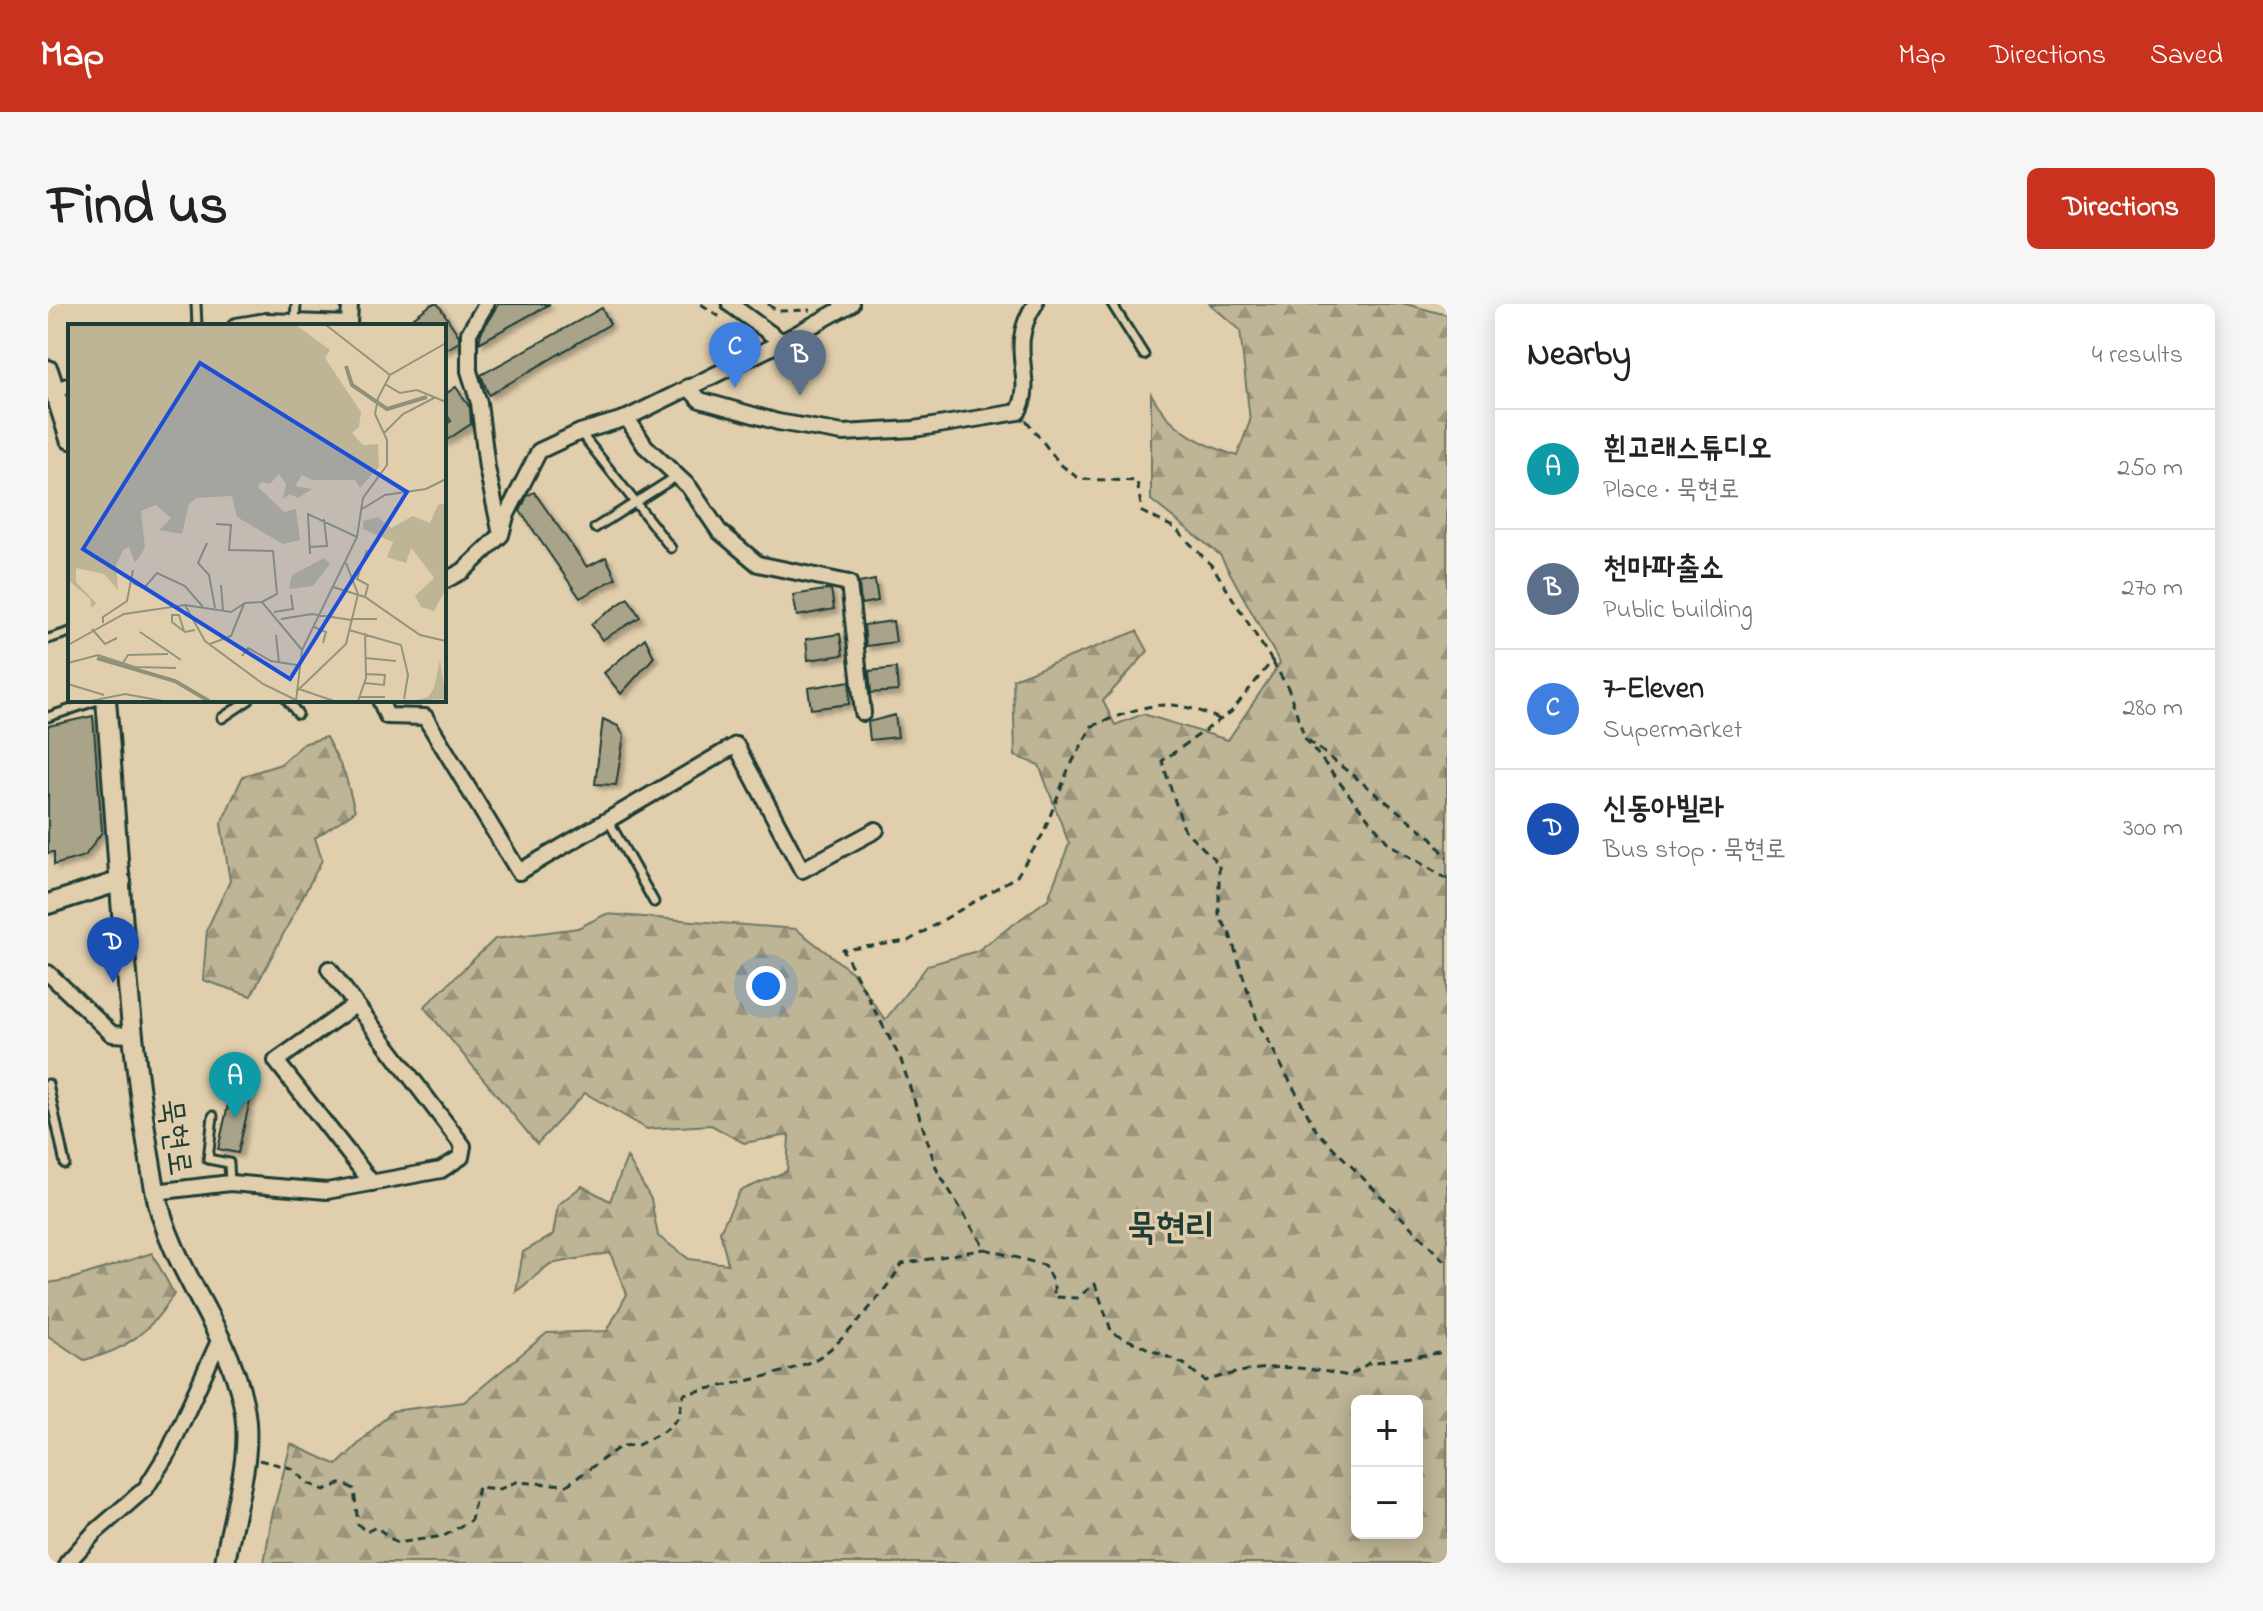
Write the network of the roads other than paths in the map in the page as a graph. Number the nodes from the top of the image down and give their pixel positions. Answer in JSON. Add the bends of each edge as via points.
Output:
{"nodes":[{"id":1,"x":196,"y":304,"type":"edge"},
{"id":2,"x":296,"y":304,"type":"edge"},
{"id":3,"x":350,"y":304,"type":"edge"},
{"id":4,"x":486,"y":304,"type":"edge"},
{"id":5,"x":730,"y":304,"type":"edge"},
{"id":6,"x":851,"y":304,"type":"edge"},
{"id":7,"x":1035,"y":304,"type":"edge"},
{"id":8,"x":1112,"y":304,"type":"edge"},
{"id":9,"x":295,"y":322,"type":"junction"},
{"id":10,"x":197,"y":324,"type":"edge"},
{"id":11,"x":248,"y":324,"type":"edge"},
{"id":12,"x":782,"y":342,"type":"junction"},
{"id":13,"x":1144,"y":355,"type":"dead end"},
{"id":14,"x":48,"y":370,"type":"edge"},
{"id":15,"x":64,"y":387,"type":"edge"},
{"id":16,"x":688,"y":387,"type":"junction"},
{"id":17,"x":627,"y":418,"type":"junction"},
{"id":18,"x":68,"y":422,"type":"edge"},
{"id":19,"x":580,"y":432,"type":"junction"},
{"id":20,"x":677,"y":476,"type":"junction"},
{"id":21,"x":633,"y":504,"type":"junction"},
{"id":22,"x":595,"y":528,"type":"dead end"},
{"id":23,"x":501,"y":535,"type":"junction"},
{"id":24,"x":671,"y":548,"type":"dead end"},
{"id":25,"x":446,"y":580,"type":"edge"},
{"id":26,"x":68,"y":633,"type":"edge"},
{"id":27,"x":48,"y":639,"type":"edge"},
{"id":28,"x":92,"y":702,"type":"edge"},
{"id":29,"x":106,"y":702,"type":"edge"},
{"id":30,"x":246,"y":702,"type":"edge"},
{"id":31,"x":289,"y":702,"type":"edge"},
{"id":32,"x":381,"y":702,"type":"edge"},
{"id":33,"x":863,"y":713,"type":"dead end"},
{"id":34,"x":298,"y":714,"type":"dead end"},
{"id":35,"x":48,"y":717,"type":"edge"},
{"id":36,"x":222,"y":718,"type":"dead end"},
{"id":37,"x":608,"y":820,"type":"junction"},
{"id":38,"x":876,"y":830,"type":"dead end"},
{"id":39,"x":121,"y":881,"type":"junction"},
{"id":40,"x":654,"y":902,"type":"dead end"},
{"id":41,"x":48,"y":904,"type":"edge"},
{"id":42,"x":329,"y":969,"type":"dead end"},
{"id":43,"x":48,"y":973,"type":"edge"},
{"id":44,"x":355,"y":1005,"type":"junction"},
{"id":45,"x":130,"y":1035,"type":"junction"},
{"id":46,"x":48,"y":1084,"type":"edge"},
{"id":47,"x":213,"y":1116,"type":"dead end"},
{"id":48,"x":65,"y":1164,"type":"dead end"},
{"id":49,"x":230,"y":1183,"type":"junction"},
{"id":50,"x":372,"y":1183,"type":"junction"},
{"id":51,"x":155,"y":1192,"type":"junction"},
{"id":52,"x":219,"y":1341,"type":"junction"},
{"id":53,"x":67,"y":1563,"type":"edge"},
{"id":54,"x":225,"y":1563,"type":"edge"}],
"edges":[{"from":1,"to":10,"type":"lane"},
{"from":2,"to":9,"type":"lane"},
{"from":3,"to":9,"type":"street","via":[[349,324]]},
{"from":4,"to":23,"type":"street","via":[[469,333],[469,371]]},
{"from":5,"to":12,"type":"street"},
{"from":6,"to":12,"type":"street"},
{"from":7,"to":16,"type":"street","via":[[1019,338],[1025,400],[1018,412],[914,429],[843,433],[700,400]]},
{"from":8,"to":13,"type":"lane"},
{"from":9,"to":11,"type":"street"},
{"from":12,"to":16,"type":"street"},
{"from":14,"to":15,"type":"street"},
{"from":15,"to":18,"type":"street"},
{"from":16,"to":17,"type":"street"},
{"from":17,"to":19,"type":"street"},
{"from":17,"to":20,"type":"street","via":[[645,446]]},
{"from":19,"to":21,"type":"lane"},
{"from":19,"to":23,"type":"street","via":[[539,451]]},
{"from":20,"to":21,"type":"lane"},
{"from":20,"to":33,"type":"street","via":[[719,531],[758,564],[849,583]]},
{"from":21,"to":22,"type":"lane"},
{"from":21,"to":24,"type":"lane"},
{"from":23,"to":25,"type":"street"},
{"from":26,"to":27,"type":"lane"},
{"from":28,"to":35,"type":"lane"},
{"from":29,"to":39,"type":"street","name":"묵현로"},
{"from":30,"to":36,"type":"lane"},
{"from":31,"to":34,"type":"lane"},
{"from":32,"to":37,"type":"street","via":[[387,716],[425,717],[519,872]]},
{"from":37,"to":38,"type":"street","via":[[736,745],[802,870]]},
{"from":37,"to":40,"type":"lane"},
{"from":39,"to":41,"type":"street"},
{"from":39,"to":45,"type":"street","name":"묵현로"},
{"from":42,"to":44,"type":"street"},
{"from":43,"to":45,"type":"street","via":[[112,1034]]},
{"from":44,"to":50,"type":"street","via":[[276,1061]]},
{"from":44,"to":50,"type":"street","via":[[463,1146],[461,1157],[441,1170]]},
{"from":45,"to":51,"type":"street","name":"묵현로"},
{"from":46,"to":48,"type":"lane"},
{"from":47,"to":49,"type":"lane","via":[[208,1159],[229,1163]]},
{"from":49,"to":50,"type":"street","via":[[327,1191]]},
{"from":49,"to":51,"type":"street"},
{"from":51,"to":52,"type":"street","name":"묵현로"},
{"from":52,"to":53,"type":"street","via":[[169,1451],[146,1488]]},
{"from":52,"to":54,"type":"street","name":"묵현로","via":[[244,1405],[248,1461]]}]}
